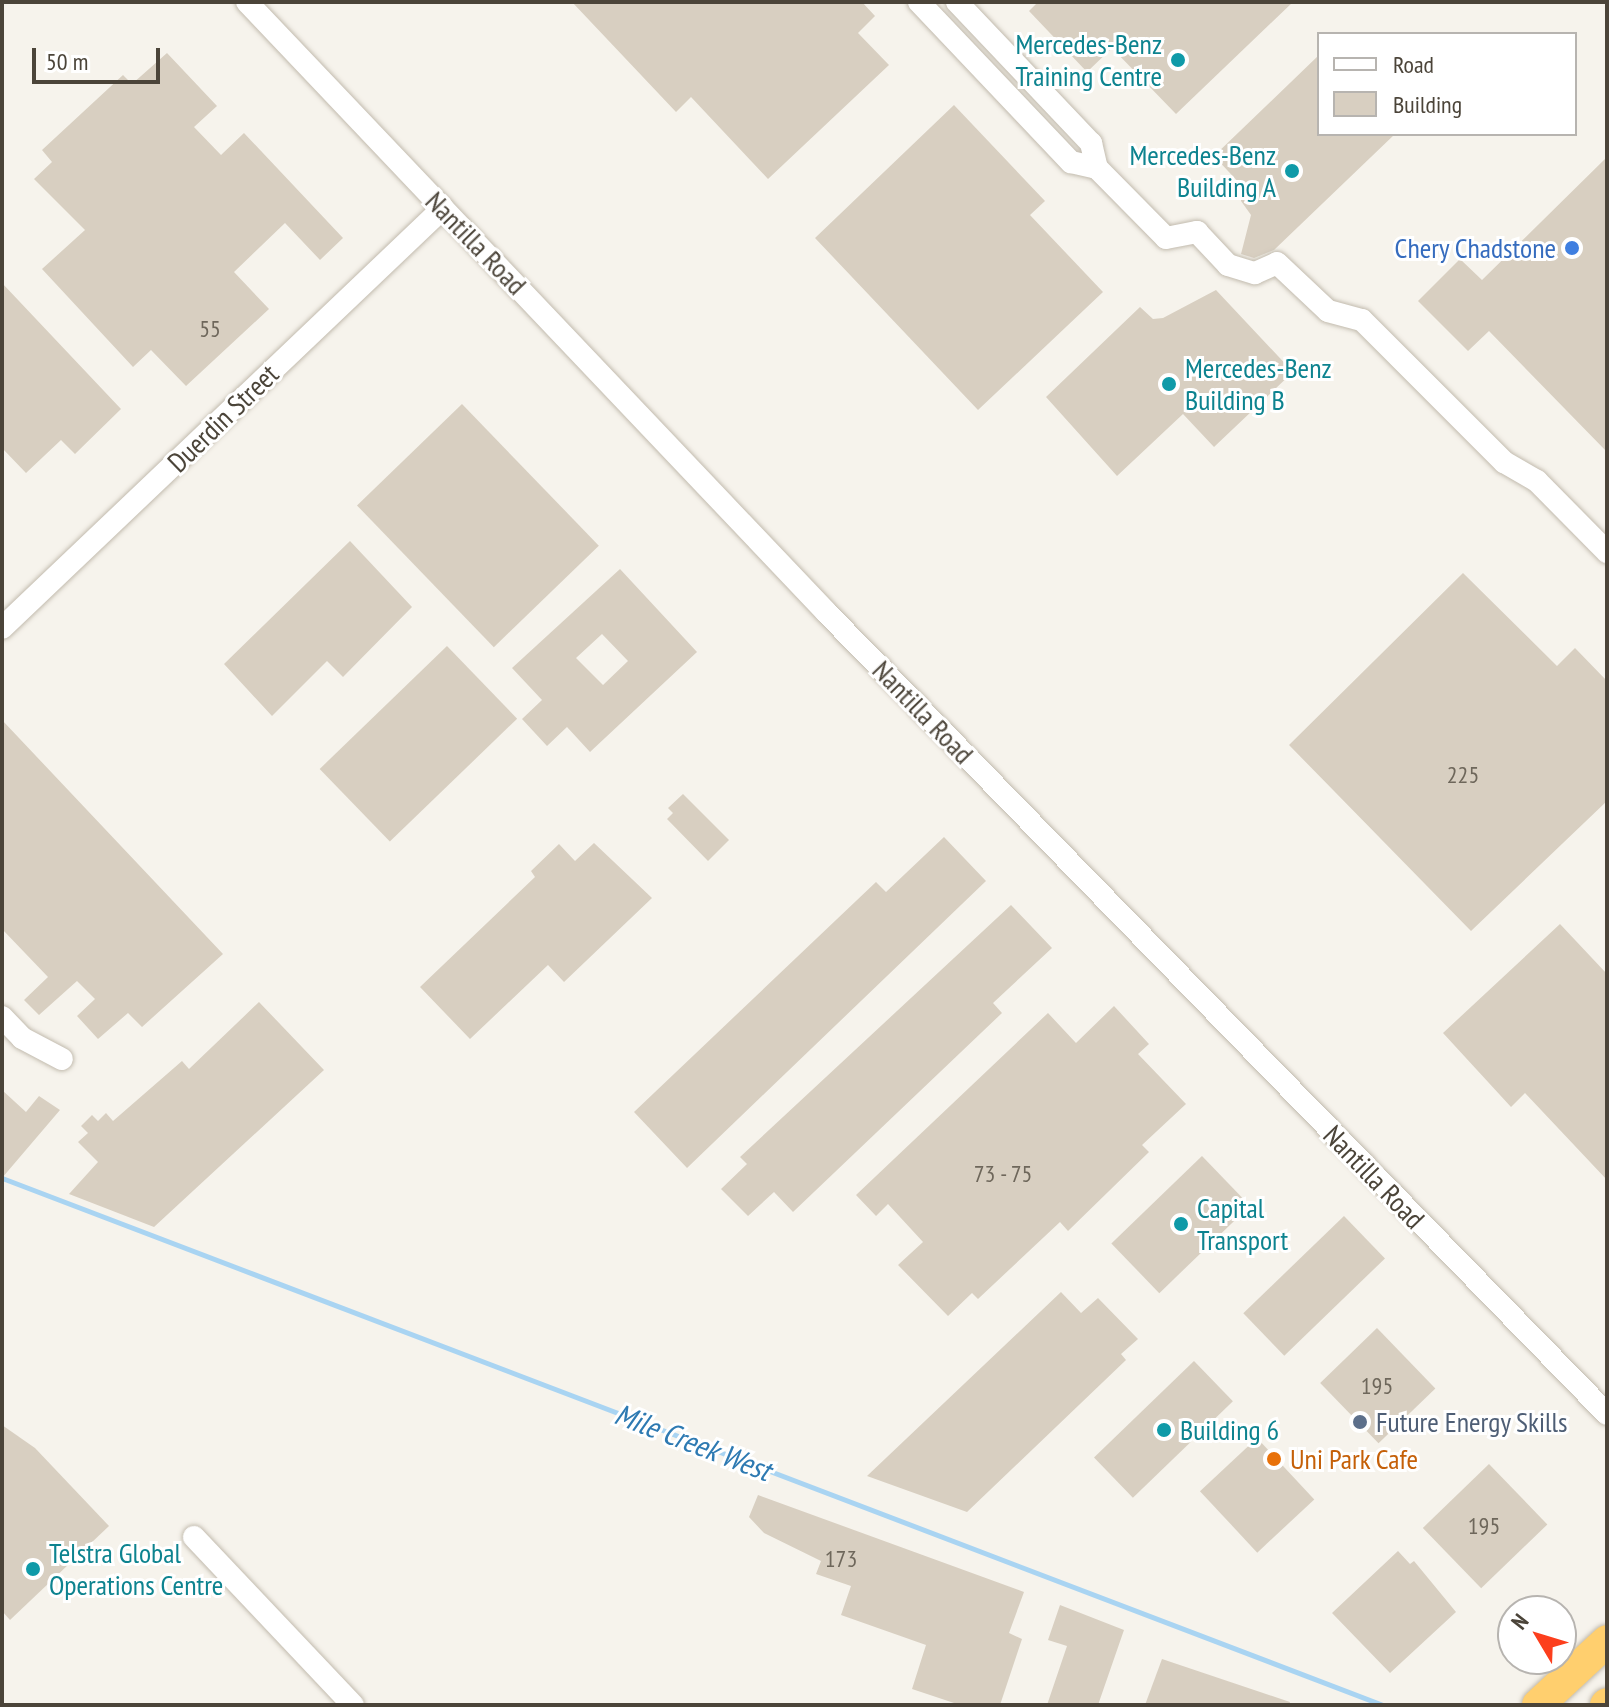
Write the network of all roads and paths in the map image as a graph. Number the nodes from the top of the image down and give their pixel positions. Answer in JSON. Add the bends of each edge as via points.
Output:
{"nodes":[{"id":1,"x":247,"y":2,"type":"edge"},
{"id":2,"x":919,"y":2,"type":"edge"},
{"id":3,"x":957,"y":2,"type":"edge"},
{"id":4,"x":977,"y":23,"type":"junction"},
{"id":5,"x":957,"y":42,"type":"junction"},
{"id":6,"x":1097,"y":168,"type":"junction"},
{"id":7,"x":443,"y":208,"type":"junction"},
{"id":8,"x":1607,"y":552,"type":"edge"},
{"id":9,"x":2,"y":628,"type":"edge"},
{"id":10,"x":2,"y":1017,"type":"edge"},
{"id":11,"x":62,"y":1059,"type":"dead end"},
{"id":12,"x":1607,"y":1414,"type":"edge"},
{"id":13,"x":194,"y":1537,"type":"dead end"},
{"id":14,"x":1607,"y":1641,"type":"edge"},
{"id":15,"x":353,"y":1705,"type":"edge"},
{"id":16,"x":1538,"y":1705,"type":"edge"}],
"edges":[{"from":1,"to":7,"type":"street","name":"Nantilla Road"},
{"from":2,"to":5,"type":"street"},
{"from":3,"to":4,"type":"street"},
{"from":4,"to":5,"type":"street"},
{"from":4,"to":6,"type":"street","via":[[1091,143]]},
{"from":5,"to":6,"type":"street","via":[[1071,162]]},
{"from":6,"to":8,"type":"street","via":[[1166,238],[1197,232],[1228,265],[1255,273],[1277,263],[1328,311],[1362,320],[1504,462],[1537,481]]},
{"from":7,"to":9,"type":"street","name":"Duerdin Street"},
{"from":7,"to":12,"type":"street","name":"Nantilla Road","via":[[974,765]]},
{"from":10,"to":11,"type":"street","via":[[22,1038]]},
{"from":13,"to":15,"type":"street"},
{"from":14,"to":16,"type":"highway"}]}
